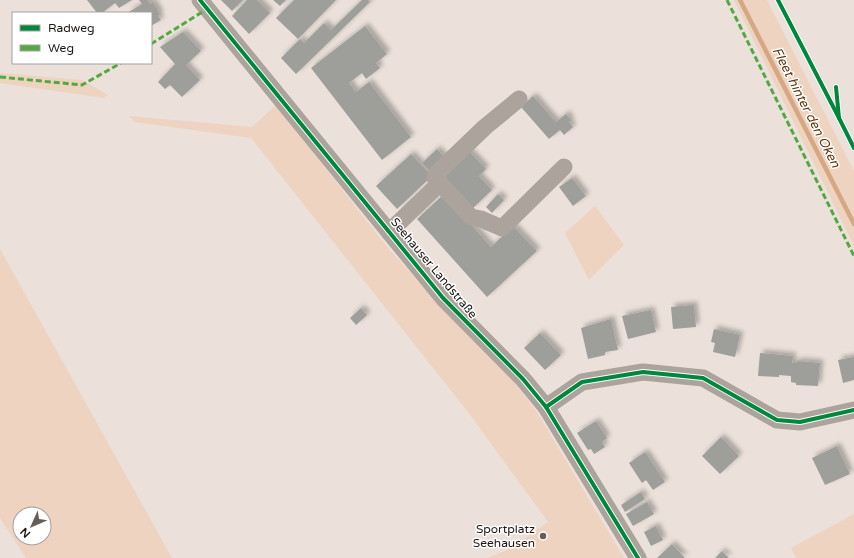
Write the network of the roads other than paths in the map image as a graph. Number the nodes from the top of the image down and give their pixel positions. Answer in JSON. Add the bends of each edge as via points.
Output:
{"nodes":[{"id":1,"x":200,"y":0,"type":"edge"},
{"id":2,"x":519,"y":99,"type":"dead end"},
{"id":3,"x":564,"y":166,"type":"dead end"},
{"id":4,"x":440,"y":183,"type":"junction"},
{"id":5,"x":389,"y":232,"type":"junction"},
{"id":6,"x":546,"y":407,"type":"junction"},
{"id":7,"x":854,"y":410,"type":"edge"},
{"id":8,"x":638,"y":558,"type":"edge"}],
"edges":[{"from":1,"to":5,"type":"street","name":"Seehauser Landstraße"},
{"from":2,"to":4,"type":"street","via":[[485,127],[436,174],[435,178]]},
{"from":3,"to":4,"type":"street","via":[[502,228],[471,217]]},
{"from":4,"to":5,"type":"street"},
{"from":5,"to":6,"type":"street","name":"Seehauser Landstraße","via":[[442,298],[524,379]]},
{"from":6,"to":7,"type":"street","via":[[582,382],[643,372],[703,378],[777,420],[800,422]]},
{"from":6,"to":8,"type":"street","name":"Seehauser Landstraße"}]}
